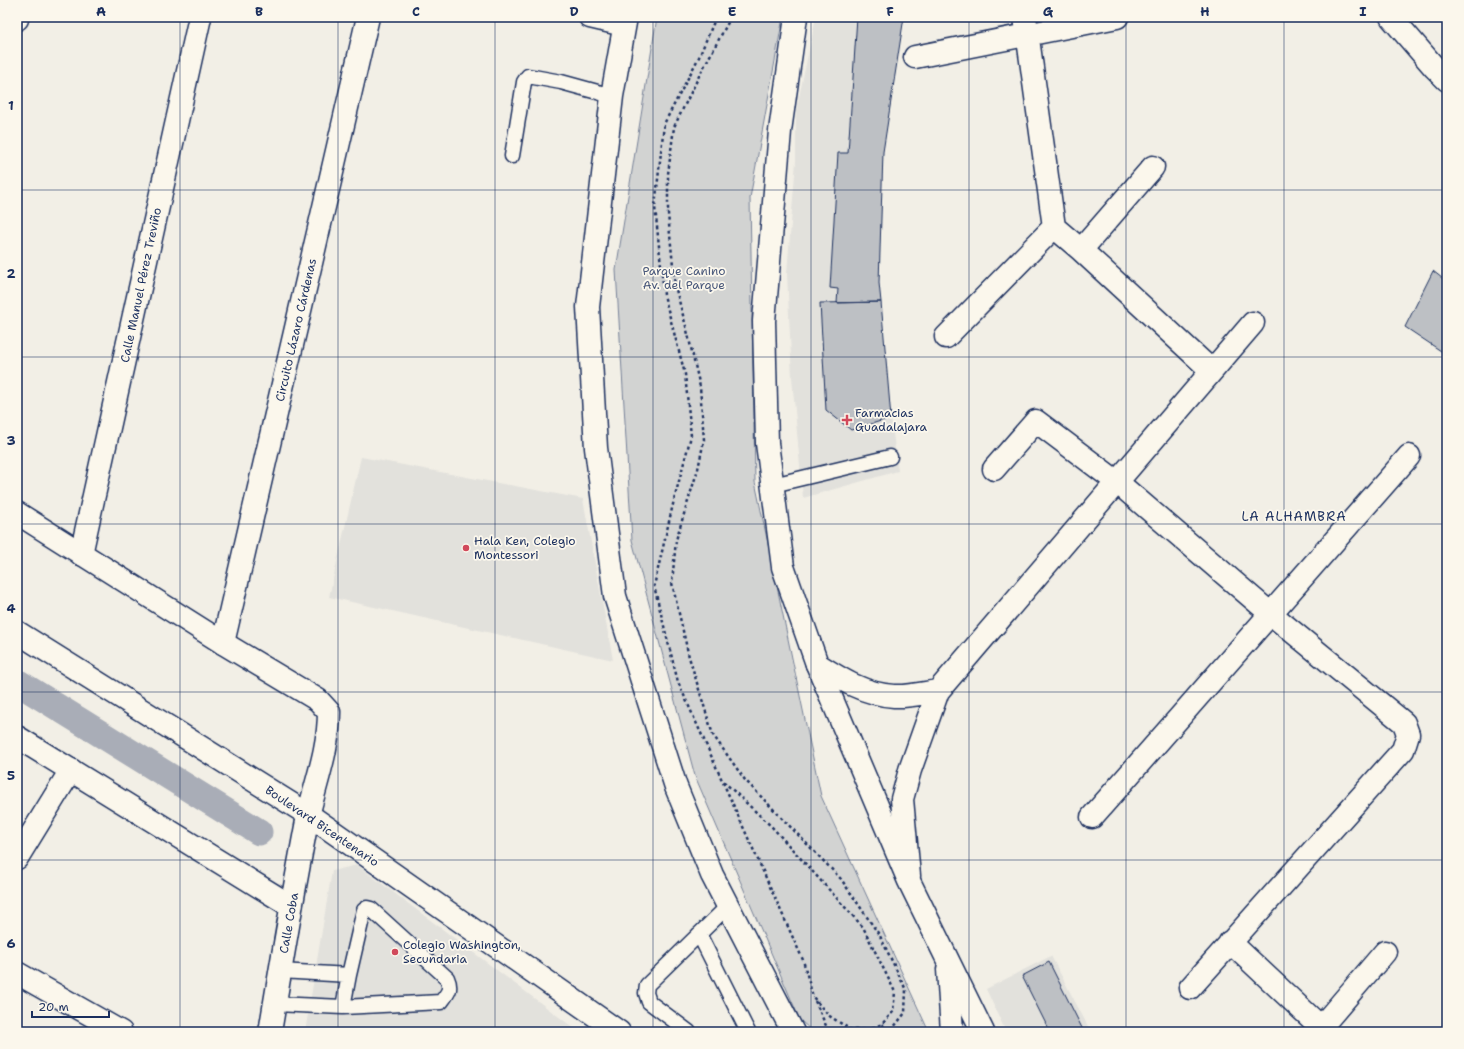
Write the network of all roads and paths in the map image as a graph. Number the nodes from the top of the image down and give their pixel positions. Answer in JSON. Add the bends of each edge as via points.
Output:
{"nodes":[{"id":1,"x":200,"y":17,"type":"edge"},
{"id":2,"x":368,"y":17,"type":"edge"},
{"id":3,"x":590,"y":17,"type":"edge"},
{"id":4,"x":716,"y":17,"type":"edge"},
{"id":5,"x":731,"y":17,"type":"edge"},
{"id":6,"x":796,"y":17,"type":"edge"},
{"id":7,"x":1117,"y":17,"type":"edge"},
{"id":8,"x":1391,"y":17,"type":"edge"},
{"id":9,"x":625,"y":21,"type":"edge"},
{"id":10,"x":1027,"y":25,"type":"edge"},
{"id":11,"x":915,"y":57,"type":"dead end"},
{"id":12,"x":1447,"y":80,"type":"edge"},
{"id":13,"x":612,"y":96,"type":"junction"},
{"id":14,"x":512,"y":156,"type":"dead end"},
{"id":15,"x":1153,"y":167,"type":"dead end"},
{"id":16,"x":1054,"y":227,"type":"junction"},
{"id":17,"x":1080,"y":250,"type":"junction"},
{"id":18,"x":1253,"y":324,"type":"dead end"},
{"id":19,"x":946,"y":337,"type":"dead end"},
{"id":20,"x":1212,"y":371,"type":"junction"},
{"id":21,"x":1409,"y":456,"type":"dead end"},
{"id":22,"x":890,"y":457,"type":"dead end"},
{"id":23,"x":994,"y":469,"type":"dead end"},
{"id":24,"x":1117,"y":482,"type":"junction"},
{"id":25,"x":773,"y":485,"type":"junction"},
{"id":26,"x":17,"y":513,"type":"edge"},
{"id":27,"x":82,"y":554,"type":"junction"},
{"id":28,"x":1271,"y":614,"type":"junction"},
{"id":29,"x":17,"y":632,"type":"edge"},
{"id":30,"x":223,"y":643,"type":"junction"},
{"id":31,"x":817,"y":664,"type":"junction"},
{"id":32,"x":938,"y":691,"type":"junction"},
{"id":33,"x":17,"y":737,"type":"edge"},
{"id":34,"x":70,"y":770,"type":"junction"},
{"id":35,"x":722,"y":780,"type":"junction"},
{"id":36,"x":309,"y":815,"type":"junction"},
{"id":37,"x":1092,"y":817,"type":"dead end"},
{"id":38,"x":17,"y":858,"type":"edge"},
{"id":39,"x":909,"y":881,"type":"junction"},
{"id":40,"x":291,"y":906,"type":"junction"},
{"id":41,"x":728,"y":906,"type":"junction"},
{"id":42,"x":699,"y":934,"type":"junction"},
{"id":43,"x":1230,"y":942,"type":"junction"},
{"id":44,"x":1385,"y":952,"type":"dead end"},
{"id":45,"x":947,"y":958,"type":"junction"},
{"id":46,"x":280,"y":971,"type":"junction"},
{"id":47,"x":17,"y":973,"type":"edge"},
{"id":48,"x":349,"y":975,"type":"junction"},
{"id":49,"x":1190,"y":988,"type":"dead end"},
{"id":50,"x":813,"y":997,"type":"junction"},
{"id":51,"x":275,"y":1004,"type":"junction"},
{"id":52,"x":343,"y":1007,"type":"junction"},
{"id":53,"x":882,"y":1024,"type":"junction"},
{"id":54,"x":1323,"y":1029,"type":"edge"},
{"id":55,"x":121,"y":1032,"type":"edge"},
{"id":56,"x":270,"y":1032,"type":"edge"},
{"id":57,"x":619,"y":1032,"type":"edge"},
{"id":58,"x":690,"y":1032,"type":"edge"},
{"id":59,"x":748,"y":1032,"type":"edge"},
{"id":60,"x":793,"y":1032,"type":"edge"},
{"id":61,"x":832,"y":1032,"type":"edge"},
{"id":62,"x":889,"y":1032,"type":"edge"},
{"id":63,"x":952,"y":1032,"type":"edge"},
{"id":64,"x":983,"y":1032,"type":"edge"}],
"edges":[{"from":1,"to":27,"type":"street","name":"Calle Manuel Pérez Treviño"},
{"from":2,"to":30,"type":"street","name":"Circuito Lázaro Cárdenas"},
{"from":3,"to":9,"type":"street"},
{"from":4,"to":35,"type":"path","via":[[699,57],[664,124],[655,207],[664,295],[685,374],[692,436],[654,586],[678,682]]},
{"from":5,"to":62,"type":"path","via":[[674,127],[668,174],[668,214],[675,286],[700,387],[704,440],[698,469],[676,540],[672,583],[689,656],[713,735],[744,780],[841,879],[880,936],[906,990],[905,1013]]},
{"from":6,"to":25,"type":"street","via":[[780,132],[764,321],[768,443]]},
{"from":7,"to":10,"type":"street"},
{"from":8,"to":12,"type":"street"},
{"from":9,"to":13,"type":"street"},
{"from":10,"to":11,"type":"street"},
{"from":10,"to":16,"type":"street"},
{"from":13,"to":14,"type":"lane","via":[[528,76],[524,82]]},
{"from":13,"to":41,"type":"street","via":[[588,307],[596,448],[614,596],[676,787],[712,875]]},
{"from":15,"to":17,"type":"street"},
{"from":16,"to":17,"type":"street"},
{"from":16,"to":19,"type":"street"},
{"from":17,"to":20,"type":"street"},
{"from":18,"to":20,"type":"street"},
{"from":20,"to":24,"type":"street"},
{"from":21,"to":28,"type":"street"},
{"from":22,"to":25,"type":"lane"},
{"from":23,"to":24,"type":"street","via":[[1036,421]]},
{"from":24,"to":28,"type":"street"},
{"from":24,"to":32,"type":"street"},
{"from":25,"to":31,"type":"street","via":[[783,567]]},
{"from":26,"to":27,"type":"street"},
{"from":27,"to":30,"type":"street"},
{"from":28,"to":37,"type":"street"},
{"from":28,"to":43,"type":"street","via":[[1404,723],[1408,734],[1403,750]]},
{"from":29,"to":36,"type":"street","name":"Boulevard Bicentenario"},
{"from":30,"to":36,"type":"street","via":[[318,700],[329,712],[329,730]]},
{"from":31,"to":32,"type":"street","via":[[846,683],[877,693],[896,696]]},
{"from":31,"to":39,"type":"street"},
{"from":32,"to":39,"type":"street","via":[[902,799]]},
{"from":33,"to":34,"type":"street"},
{"from":34,"to":38,"type":"street"},
{"from":34,"to":40,"type":"street"},
{"from":35,"to":50,"type":"path","via":[[803,960]]},
{"from":35,"to":53,"type":"path","via":[[772,828],[863,927],[895,992],[893,1012]]},
{"from":36,"to":40,"type":"street","name":"Calle Coba"},
{"from":36,"to":57,"type":"street","name":"Boulevard Bicentenario"},
{"from":39,"to":45,"type":"street"},
{"from":40,"to":46,"type":"street","name":"Calle Coba"},
{"from":41,"to":42,"type":"lane"},
{"from":41,"to":60,"type":"street"},
{"from":42,"to":58,"type":"lane","via":[[647,985],[646,993],[649,1002]]},
{"from":42,"to":59,"type":"lane"},
{"from":43,"to":49,"type":"street"},
{"from":43,"to":54,"type":"street"},
{"from":44,"to":54,"type":"street"},
{"from":45,"to":63,"type":"street"},
{"from":45,"to":64,"type":"street"},
{"from":46,"to":48,"type":"lane"},
{"from":46,"to":51,"type":"street","name":"Calle Coba"},
{"from":47,"to":55,"type":"street"},
{"from":48,"to":52,"type":"lane"},
{"from":48,"to":52,"type":"lane","via":[[364,910],[367,908],[447,978],[450,985],[447,995],[440,1002]]},
{"from":50,"to":53,"type":"path","via":[[828,1015],[851,1030],[868,1030]]},
{"from":50,"to":61,"type":"path","via":[[828,1030]]},
{"from":51,"to":52,"type":"lane"},
{"from":51,"to":56,"type":"street","name":"Calle Coba"},
{"from":53,"to":62,"type":"path"}]}
